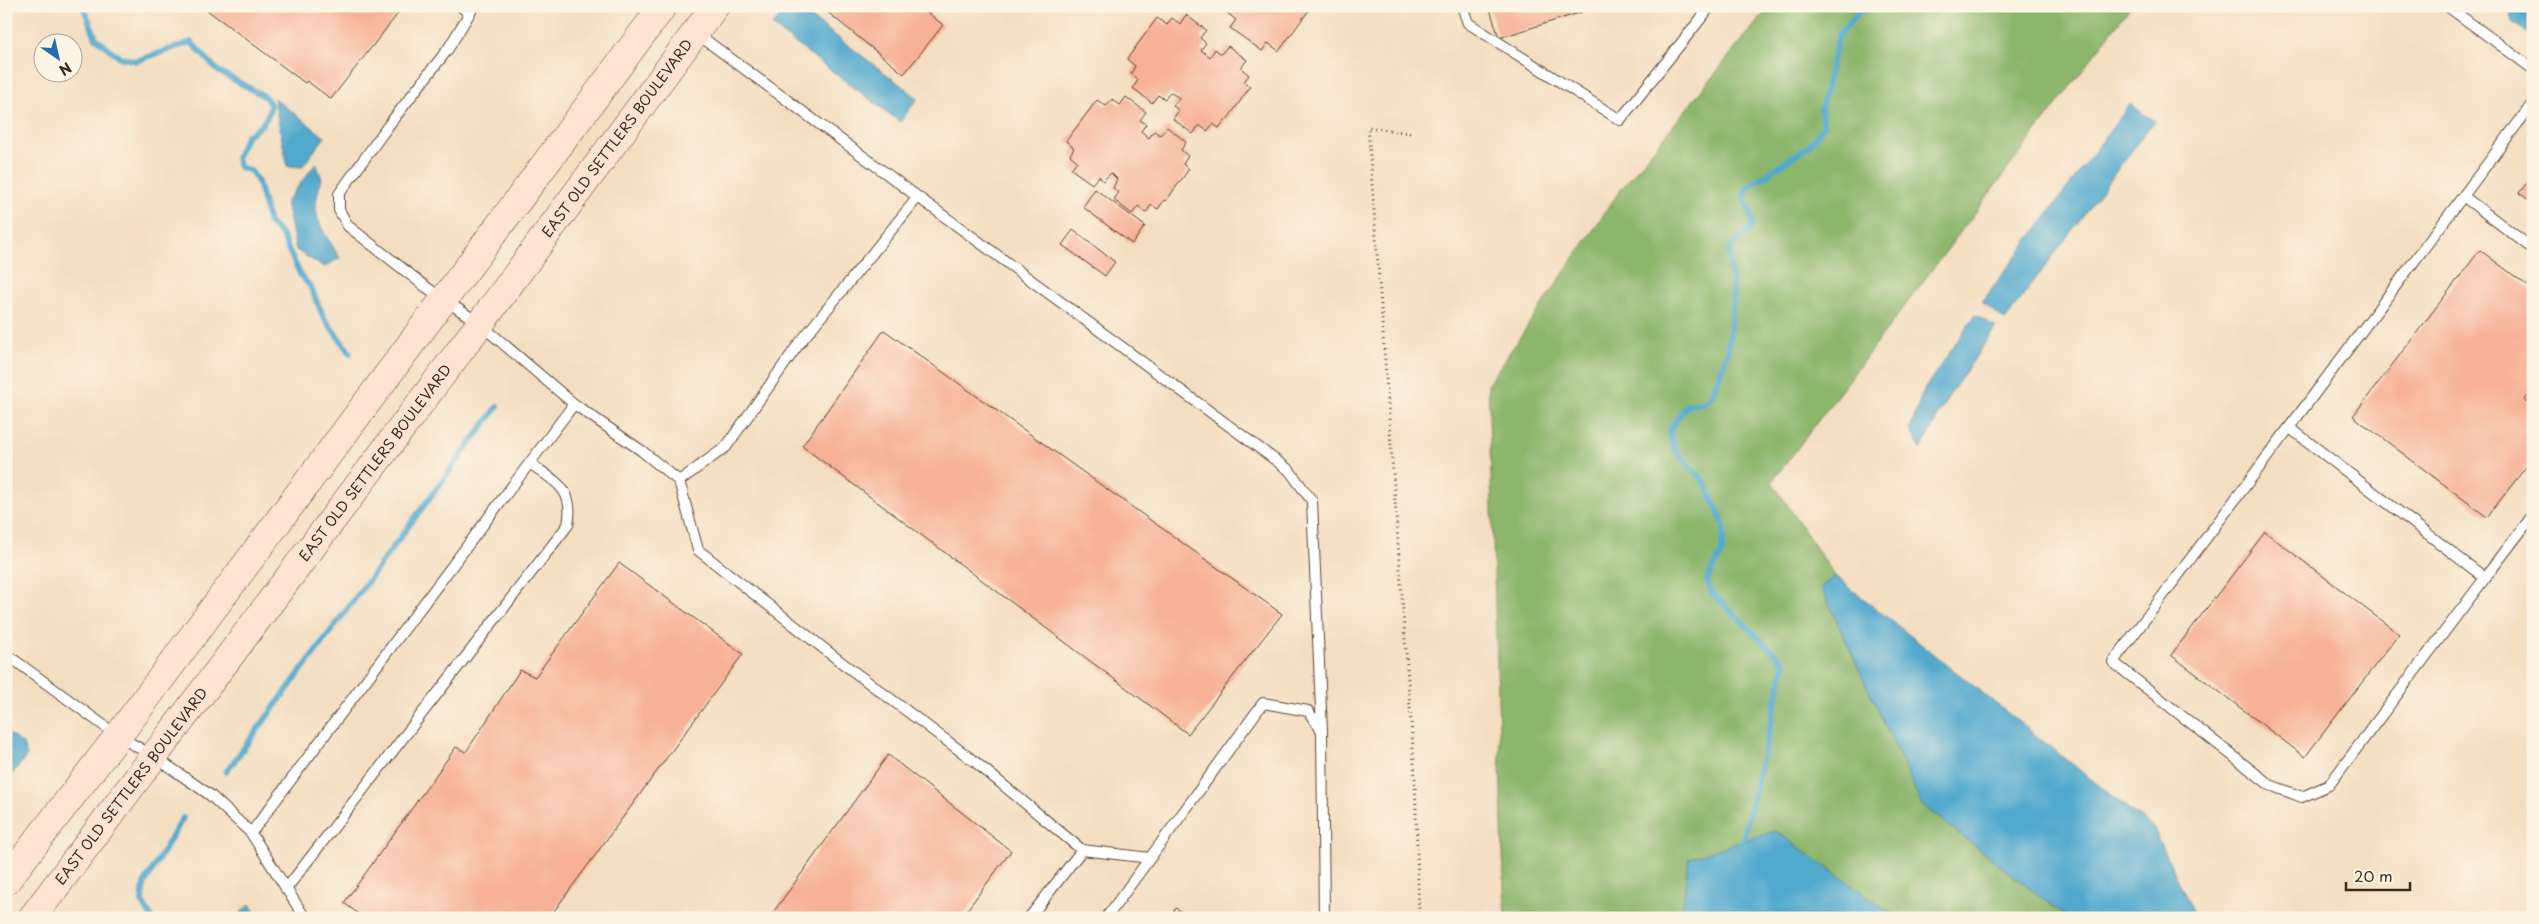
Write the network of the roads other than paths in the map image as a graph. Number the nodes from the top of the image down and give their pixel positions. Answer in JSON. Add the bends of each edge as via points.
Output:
{"nodes":[{"id":1,"x":461,"y":6,"type":"edge"},
{"id":2,"x":662,"y":6,"type":"edge"},
{"id":3,"x":715,"y":6,"type":"edge"},
{"id":4,"x":1462,"y":6,"type":"edge"},
{"id":5,"x":2448,"y":7,"type":"edge"},
{"id":6,"x":472,"y":10,"type":"edge"},
{"id":7,"x":1706,"y":12,"type":"dead end"},
{"id":8,"x":695,"y":32,"type":"junction"},
{"id":9,"x":2533,"y":70,"type":"edge"},
{"id":10,"x":2533,"y":102,"type":"edge"},
{"id":11,"x":2463,"y":196,"type":"junction"},
{"id":12,"x":918,"y":197,"type":"junction"},
{"id":13,"x":2533,"y":249,"type":"edge"},
{"id":14,"x":443,"y":298,"type":"junction"},
{"id":15,"x":480,"y":324,"type":"junction"},
{"id":16,"x":574,"y":404,"type":"junction"},
{"id":17,"x":2290,"y":428,"type":"junction"},
{"id":18,"x":530,"y":463,"type":"junction"},
{"id":19,"x":679,"y":481,"type":"junction"},
{"id":20,"x":2533,"y":514,"type":"edge"},
{"id":21,"x":2485,"y":578,"type":"junction"},
{"id":22,"x":6,"y":654,"type":"edge"},
{"id":23,"x":1322,"y":731,"type":"junction"},
{"id":24,"x":118,"y":736,"type":"junction"},
{"id":25,"x":155,"y":757,"type":"junction"},
{"id":26,"x":251,"y":833,"type":"junction"},
{"id":27,"x":1082,"y":850,"type":"junction"},
{"id":28,"x":1150,"y":858,"type":"junction"},
{"id":29,"x":6,"y":881,"type":"edge"},
{"id":30,"x":286,"y":889,"type":"junction"},
{"id":31,"x":32,"y":918,"type":"edge"},
{"id":32,"x":305,"y":918,"type":"edge"},
{"id":33,"x":1029,"y":918,"type":"edge"},
{"id":34,"x":1106,"y":918,"type":"edge"},
{"id":35,"x":1324,"y":918,"type":"edge"}],
"edges":[{"from":1,"to":6,"type":"lane"},
{"from":2,"to":14,"type":"main road"},
{"from":3,"to":8,"type":"main road","name":"EAST OLD SETTLERS BOULEVARD"},
{"from":4,"to":7,"type":"lane","via":[[1468,24],[1620,120]]},
{"from":5,"to":9,"type":"lane"},
{"from":6,"to":14,"type":"lane","via":[[448,49],[339,194],[339,210],[348,226]]},
{"from":8,"to":12,"type":"lane"},
{"from":8,"to":15,"type":"main road","name":"EAST OLD SETTLERS BOULEVARD"},
{"from":10,"to":11,"type":"lane"},
{"from":11,"to":13,"type":"lane"},
{"from":11,"to":17,"type":"lane"},
{"from":12,"to":19,"type":"lane","via":[[798,345],[726,447]]},
{"from":12,"to":23,"type":"lane","via":[[1289,470],[1312,501]]},
{"from":14,"to":15,"type":"lane"},
{"from":14,"to":24,"type":"main road"},
{"from":15,"to":16,"type":"lane"},
{"from":15,"to":25,"type":"main road","name":"EAST OLD SETTLERS BOULEVARD"},
{"from":16,"to":18,"type":"lane"},
{"from":16,"to":19,"type":"lane"},
{"from":17,"to":21,"type":"lane"},
{"from":17,"to":21,"type":"lane","via":[[2113,662],[2270,784],[2302,798],[2329,785]]},
{"from":18,"to":26,"type":"lane"},
{"from":18,"to":30,"type":"lane","via":[[564,490],[572,507],[568,525]]},
{"from":19,"to":27,"type":"lane","via":[[698,550],[974,761]]},
{"from":20,"to":21,"type":"lane"},
{"from":22,"to":24,"type":"lane"},
{"from":23,"to":28,"type":"lane","via":[[1308,711],[1263,703]]},
{"from":23,"to":35,"type":"lane"},
{"from":24,"to":25,"type":"lane"},
{"from":24,"to":29,"type":"main road"},
{"from":25,"to":26,"type":"lane","via":[[210,795]]},
{"from":25,"to":31,"type":"main road","name":"EAST OLD SETTLERS BOULEVARD"},
{"from":26,"to":30,"type":"lane"},
{"from":27,"to":28,"type":"lane"},
{"from":27,"to":33,"type":"lane"},
{"from":28,"to":34,"type":"lane"},
{"from":30,"to":32,"type":"lane"}]}
